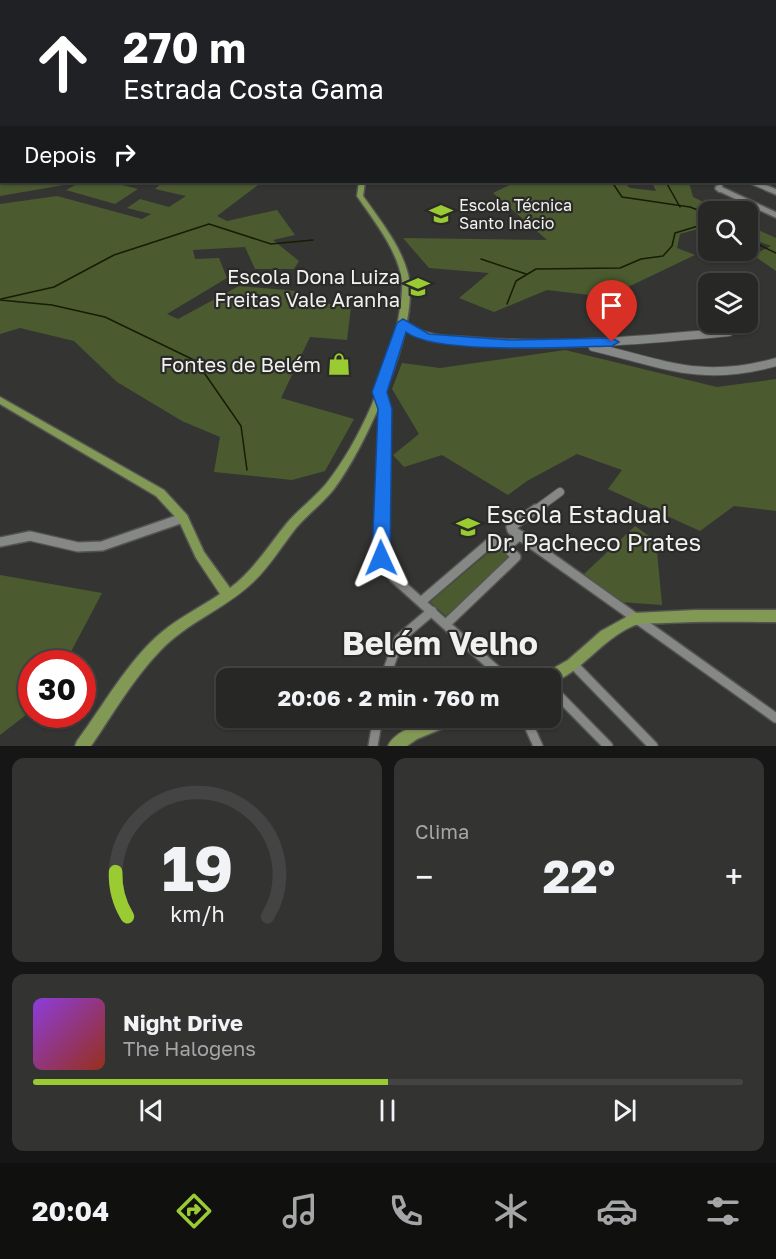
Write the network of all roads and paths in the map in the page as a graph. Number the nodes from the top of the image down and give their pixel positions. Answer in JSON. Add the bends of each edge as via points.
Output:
{"nodes":[{"id":1,"x":362,"y":183,"type":"edge"},
{"id":2,"x":720,"y":183,"type":"edge"},
{"id":3,"x":754,"y":183,"type":"edge"},
{"id":4,"x":776,"y":192,"type":"edge"},
{"id":5,"x":776,"y":215,"type":"edge"},
{"id":6,"x":403,"y":323,"type":"junction"},
{"id":7,"x":716,"y":333,"type":"edge"},
{"id":8,"x":578,"y":344,"type":"junction"},
{"id":9,"x":776,"y":363,"type":"edge"},
{"id":10,"x":380,"y":392,"type":"junction"},
{"id":11,"x":0,"y":400,"type":"edge"},
{"id":12,"x":560,"y":492,"type":"dead end"},
{"id":13,"x":183,"y":518,"type":"junction"},
{"id":14,"x":520,"y":535,"type":"junction"},
{"id":15,"x":0,"y":542,"type":"edge"},
{"id":16,"x":506,"y":547,"type":"junction"},
{"id":17,"x":227,"y":594,"type":"junction"},
{"id":18,"x":422,"y":601,"type":"junction"},
{"id":19,"x":432,"y":611,"type":"junction"},
{"id":20,"x":776,"y":616,"type":"edge"},
{"id":21,"x":634,"y":619,"type":"junction"},
{"id":22,"x":446,"y":624,"type":"junction"},
{"id":23,"x":573,"y":664,"type":"junction"},
{"id":24,"x":389,"y":668,"type":"edge"},
{"id":25,"x":494,"y":668,"type":"edge"},
{"id":26,"x":561,"y":671,"type":"edge"},
{"id":27,"x":561,"y":698,"type":"edge"},
{"id":28,"x":776,"y":718,"type":"edge"},
{"id":29,"x":376,"y":728,"type":"edge"},
{"id":30,"x":426,"y":728,"type":"edge"},
{"id":31,"x":530,"y":728,"type":"edge"},
{"id":32,"x":82,"y":746,"type":"edge"},
{"id":33,"x":373,"y":746,"type":"edge"},
{"id":34,"x":395,"y":746,"type":"edge"},
{"id":35,"x":538,"y":746,"type":"edge"},
{"id":36,"x":608,"y":746,"type":"edge"},
{"id":37,"x":653,"y":746,"type":"edge"}],
"edges":[{"from":1,"to":6,"type":"main road","via":[[360,196],[404,272]]},
{"from":2,"to":5,"type":"street","via":[[721,191]]},
{"from":3,"to":4,"type":"street"},
{"from":6,"to":8,"type":"street","via":[[429,338]]},
{"from":6,"to":10,"type":"main road"},
{"from":7,"to":8,"type":"street"},
{"from":8,"to":9,"type":"street","via":[[694,373],[741,373]]},
{"from":10,"to":17,"type":"main road","via":[[332,484],[292,524],[249,580]]},
{"from":10,"to":18,"type":"street","via":[[385,409],[381,558],[394,578]]},
{"from":11,"to":13,"type":"main road","via":[[160,493]]},
{"from":12,"to":14,"type":"street","via":[[511,527]]},
{"from":13,"to":15,"type":"street","via":[[102,546],[78,547],[30,536]]},
{"from":13,"to":17,"type":"main road","via":[[200,555]]},
{"from":14,"to":16,"type":"street"},
{"from":14,"to":21,"type":"street"},
{"from":16,"to":18,"type":"street","via":[[492,541]]},
{"from":16,"to":22,"type":"street","via":[[516,557]]},
{"from":17,"to":32,"type":"main road","via":[[154,648]]},
{"from":18,"to":19,"type":"street"},
{"from":19,"to":22,"type":"street"},
{"from":19,"to":24,"type":"street","via":[[399,639]]},
{"from":20,"to":21,"type":"main road"},
{"from":21,"to":23,"type":"main road","via":[[605,634]]},
{"from":21,"to":28,"type":"street"},
{"from":22,"to":25,"type":"street"},
{"from":23,"to":26,"type":"main road"},
{"from":23,"to":37,"type":"street"},
{"from":27,"to":36,"type":"street"},
{"from":29,"to":33,"type":"street"},
{"from":30,"to":34,"type":"main road"},
{"from":31,"to":35,"type":"street"}]}
